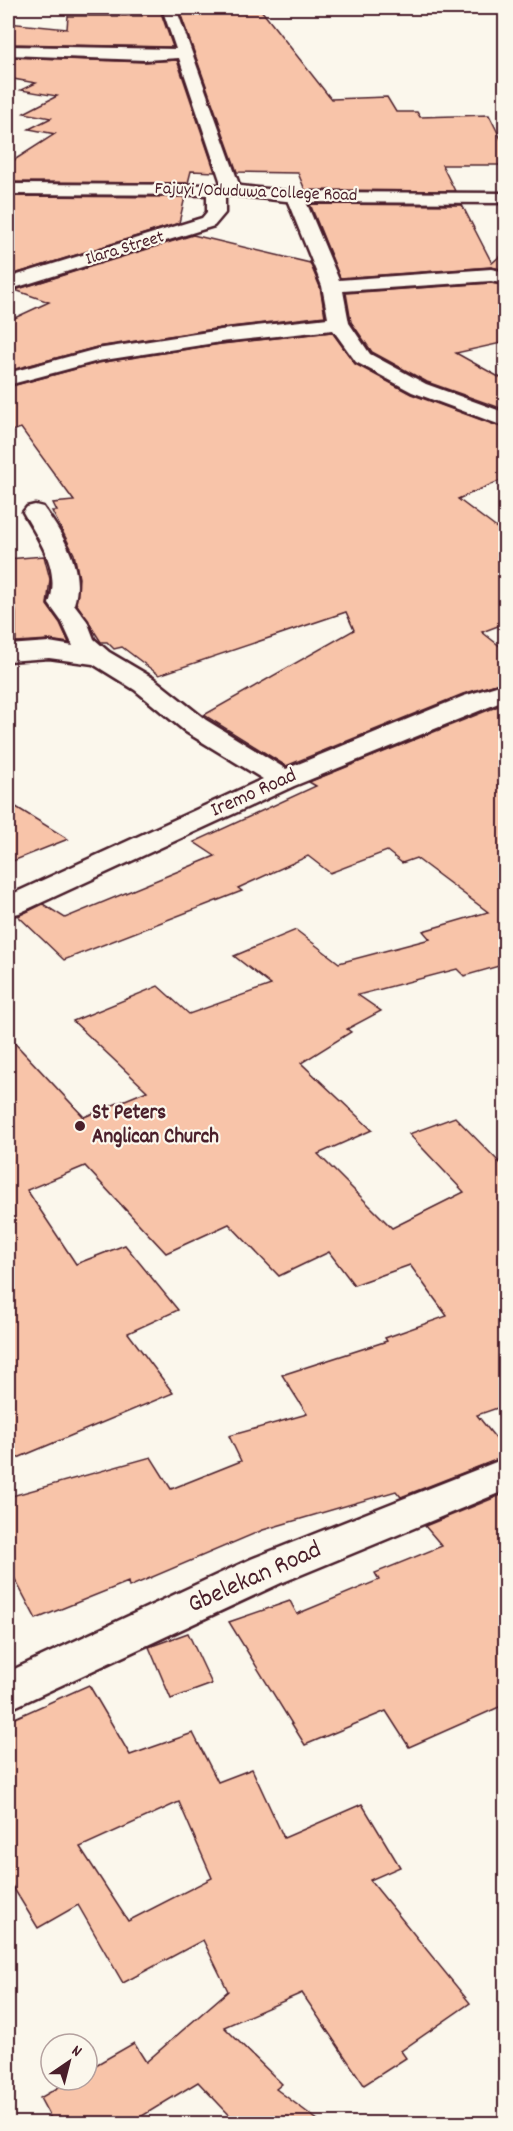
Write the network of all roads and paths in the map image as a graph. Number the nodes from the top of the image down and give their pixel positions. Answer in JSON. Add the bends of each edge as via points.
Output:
{"nodes":[{"id":1,"x":169,"y":8,"type":"edge"},
{"id":2,"x":8,"y":51,"type":"edge"},
{"id":3,"x":186,"y":53,"type":"junction"},
{"id":4,"x":8,"y":189,"type":"edge"},
{"id":5,"x":224,"y":190,"type":"junction"},
{"id":6,"x":295,"y":197,"type":"junction"},
{"id":7,"x":506,"y":198,"type":"edge"},
{"id":8,"x":506,"y":278,"type":"edge"},
{"id":9,"x":8,"y":284,"type":"edge"},
{"id":10,"x":332,"y":286,"type":"junction"},
{"id":11,"x":339,"y":323,"type":"junction"},
{"id":12,"x":8,"y":379,"type":"edge"},
{"id":13,"x":506,"y":421,"type":"edge"},
{"id":14,"x":34,"y":513,"type":"dead end"},
{"id":15,"x":8,"y":652,"type":"edge"},
{"id":16,"x":99,"y":657,"type":"junction"},
{"id":17,"x":506,"y":691,"type":"edge"},
{"id":18,"x":284,"y":780,"type":"junction"},
{"id":19,"x":8,"y":907,"type":"edge"},
{"id":20,"x":506,"y":1473,"type":"edge"},
{"id":21,"x":8,"y":1692,"type":"edge"}],
"edges":[{"from":1,"to":3,"type":"street"},
{"from":2,"to":3,"type":"street"},
{"from":3,"to":5,"type":"street"},
{"from":4,"to":5,"type":"street","name":"Fajuyi /Oduduwa College Road"},
{"from":5,"to":6,"type":"street","name":"Fajuyi /Oduduwa College Road"},
{"from":5,"to":9,"type":"street","name":"Ilara Street","via":[[216,213],[208,222]]},
{"from":6,"to":7,"type":"street","name":"Fajuyi /Oduduwa College Road"},
{"from":6,"to":10,"type":"street"},
{"from":8,"to":10,"type":"street","via":[[491,275]]},
{"from":10,"to":11,"type":"street"},
{"from":11,"to":12,"type":"street","via":[[97,355]]},
{"from":11,"to":13,"type":"street","via":[[363,358],[419,388]]},
{"from":14,"to":16,"type":"street","via":[[67,575],[67,593],[61,604],[83,642]]},
{"from":15,"to":16,"type":"street","via":[[49,650]]},
{"from":16,"to":18,"type":"street","via":[[144,684],[196,726]]},
{"from":17,"to":18,"type":"street","name":"Iremo Road"},
{"from":18,"to":19,"type":"street","name":"Iremo Road"},
{"from":20,"to":21,"type":"street","name":"Gbelekan Road","via":[[266,1571]]}]}
